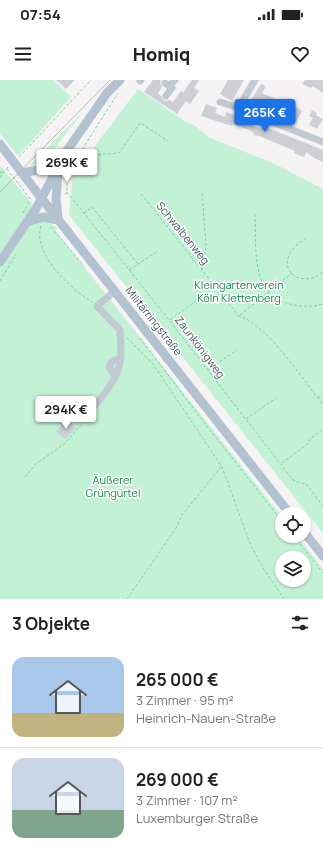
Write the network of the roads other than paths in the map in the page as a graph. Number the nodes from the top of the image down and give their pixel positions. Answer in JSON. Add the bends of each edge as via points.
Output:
{"nodes":[{"id":1,"x":112,"y":80,"type":"edge"},
{"id":2,"x":255,"y":80,"type":"edge"},
{"id":3,"x":171,"y":82,"type":"edge"},
{"id":4,"x":121,"y":85,"type":"edge"},
{"id":5,"x":107,"y":93,"type":"junction"},
{"id":6,"x":166,"y":96,"type":"dead end"},
{"id":7,"x":220,"y":102,"type":"dead end"},
{"id":8,"x":244,"y":108,"type":"junction"},
{"id":9,"x":323,"y":142,"type":"edge"},
{"id":10,"x":0,"y":144,"type":"edge"},
{"id":11,"x":66,"y":152,"type":"junction"},
{"id":12,"x":58,"y":167,"type":"junction"},
{"id":13,"x":22,"y":173,"type":"junction"},
{"id":14,"x":39,"y":203,"type":"junction"},
{"id":15,"x":58,"y":220,"type":"junction"},
{"id":16,"x":27,"y":222,"type":"junction"},
{"id":17,"x":0,"y":262,"type":"edge"},
{"id":18,"x":115,"y":291,"type":"junction"},
{"id":19,"x":84,"y":419,"type":"road end"},
{"id":20,"x":285,"y":507,"type":"edge"},
{"id":21,"x":311,"y":541,"type":"edge"},
{"id":22,"x":323,"y":556,"type":"edge"}],
"edges":[{"from":1,"to":5,"type":"main road"},
{"from":2,"to":8,"type":"street","via":[[244,100]]},
{"from":3,"to":6,"type":"street","via":[[172,88]]},
{"from":4,"to":5,"type":"main road"},
{"from":5,"to":11,"type":"main road"},
{"from":7,"to":8,"type":"street"},
{"from":8,"to":9,"type":"street"},
{"from":10,"to":13,"type":"main road","name":"Militärringstraße"},
{"from":11,"to":12,"type":"main road"},
{"from":11,"to":13,"type":"main road","via":[[38,170]]},
{"from":12,"to":14,"type":"main road"},
{"from":12,"to":15,"type":"main road"},
{"from":13,"to":14,"type":"main road","name":"Militärringstraße"},
{"from":14,"to":15,"type":"main road","name":"Militärringstraße"},
{"from":14,"to":16,"type":"main road"},
{"from":15,"to":16,"type":"main road"},
{"from":15,"to":18,"type":"main road","name":"Militärringstraße"},
{"from":16,"to":17,"type":"main road"},
{"from":18,"to":19,"type":"street","via":[[97,306],[120,330],[119,368]]},
{"from":18,"to":20,"type":"main road","name":"Militärringstraße"},
{"from":21,"to":22,"type":"main road"}]}
